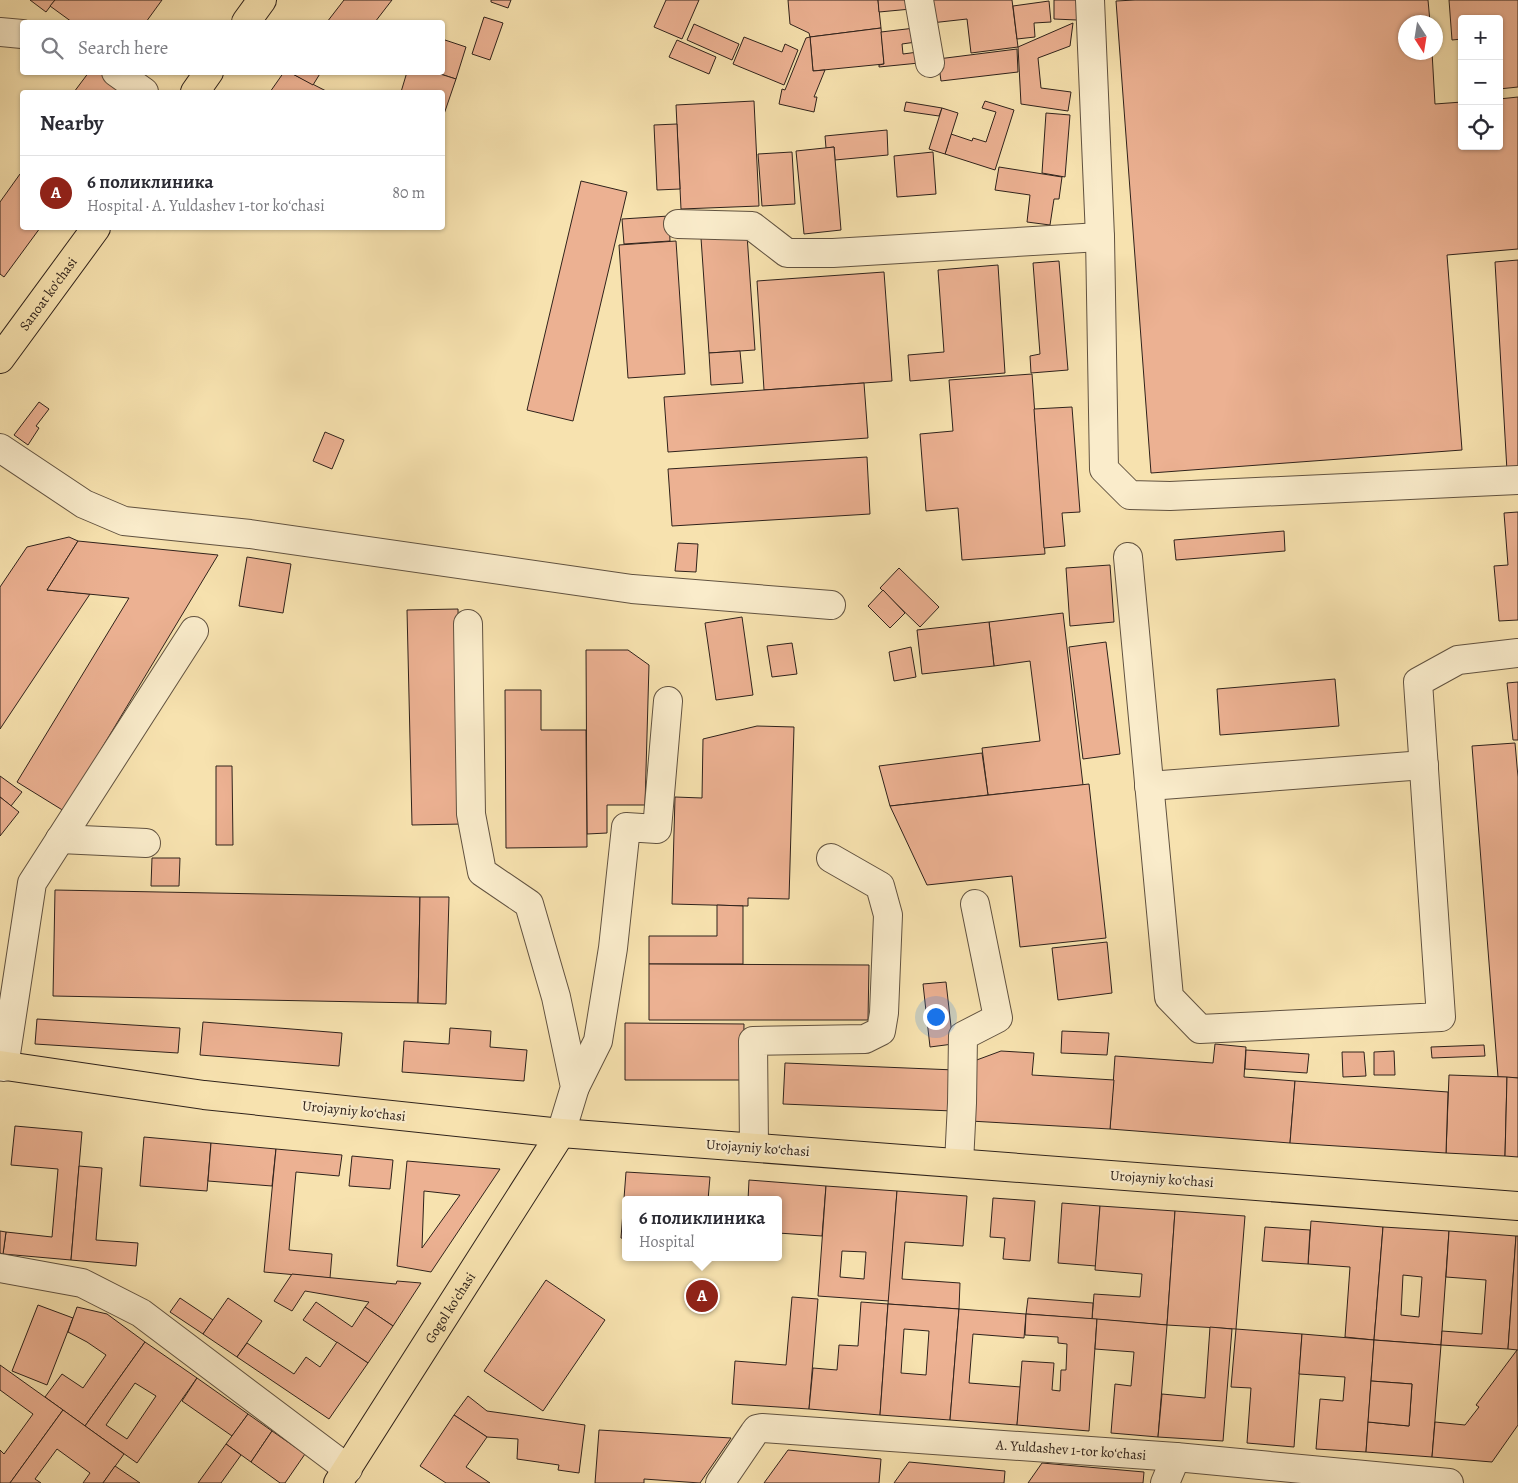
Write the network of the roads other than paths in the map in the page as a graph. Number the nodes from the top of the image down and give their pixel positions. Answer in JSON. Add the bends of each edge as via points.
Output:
{"nodes":[{"id":1,"x":262,"y":0,"type":"edge"},
{"id":2,"x":919,"y":0,"type":"edge"},
{"id":3,"x":1090,"y":0,"type":"edge"},
{"id":4,"x":247,"y":20,"type":"edge"},
{"id":5,"x":0,"y":32,"type":"edge"},
{"id":6,"x":20,"y":34,"type":"edge"},
{"id":7,"x":930,"y":63,"type":"dead end"},
{"id":8,"x":120,"y":75,"type":"edge"},
{"id":9,"x":207,"y":75,"type":"edge"},
{"id":10,"x":141,"y":90,"type":"edge"},
{"id":11,"x":196,"y":90,"type":"edge"},
{"id":12,"x":678,"y":224,"type":"dead end"},
{"id":13,"x":95,"y":230,"type":"edge"},
{"id":14,"x":1100,"y":238,"type":"junction"},
{"id":15,"x":0,"y":359,"type":"edge"},
{"id":16,"x":0,"y":448,"type":"edge"},
{"id":17,"x":1518,"y":480,"type":"edge"},
{"id":18,"x":1128,"y":558,"type":"dead end"},
{"id":19,"x":831,"y":605,"type":"dead end"},
{"id":20,"x":468,"y":624,"type":"dead end"},
{"id":21,"x":194,"y":631,"type":"dead end"},
{"id":22,"x":1518,"y":654,"type":"edge"},
{"id":23,"x":668,"y":701,"type":"dead end"},
{"id":24,"x":1424,"y":764,"type":"junction"},
{"id":25,"x":1149,"y":786,"type":"junction"},
{"id":26,"x":60,"y":839,"type":"junction"},
{"id":27,"x":146,"y":843,"type":"dead end"},
{"id":28,"x":831,"y":858,"type":"dead end"},
{"id":29,"x":975,"y":904,"type":"dead end"},
{"id":30,"x":2,"y":1066,"type":"edge"},
{"id":31,"x":575,"y":1087,"type":"junction"},
{"id":32,"x":561,"y":1133,"type":"junction"},
{"id":33,"x":754,"y":1147,"type":"junction"},
{"id":34,"x":959,"y":1163,"type":"junction"},
{"id":35,"x":1518,"y":1206,"type":"edge"},
{"id":36,"x":0,"y":1268,"type":"edge"},
{"id":37,"x":1176,"y":1457,"type":"junction"},
{"id":38,"x":343,"y":1476,"type":"edge"},
{"id":39,"x":720,"y":1483,"type":"edge"},
{"id":40,"x":1165,"y":1483,"type":"edge"},
{"id":41,"x":1449,"y":1483,"type":"edge"}],
"edges":[{"from":1,"to":4,"type":"main road"},
{"from":2,"to":7,"type":"street"},
{"from":3,"to":14,"type":"street"},
{"from":5,"to":6,"type":"street"},
{"from":8,"to":10,"type":"street"},
{"from":9,"to":11,"type":"main road"},
{"from":12,"to":14,"type":"street","via":[[752,226],[787,253]]},
{"from":13,"to":15,"type":"main road","name":"Sanoat ko'chasi"},
{"from":14,"to":17,"type":"street","via":[[1104,469],[1130,495],[1170,496]]},
{"from":16,"to":19,"type":"street","via":[[84,504],[124,520],[250,534],[632,589]]},
{"from":18,"to":25,"type":"street"},
{"from":20,"to":31,"type":"street","via":[[471,814],[482,872],[529,904],[556,997]]},
{"from":21,"to":26,"type":"street"},
{"from":22,"to":24,"type":"street","via":[[1458,660],[1418,682]]},
{"from":23,"to":31,"type":"street","via":[[658,829],[626,827],[613,948],[598,1041]]},
{"from":24,"to":25,"type":"street"},
{"from":24,"to":25,"type":"street","via":[[1441,1017],[1200,1029],[1169,997]]},
{"from":26,"to":27,"type":"street"},
{"from":26,"to":30,"type":"street","via":[[32,884]]},
{"from":28,"to":33,"type":"street","via":[[880,886],[888,915],[881,1031],[865,1039],[753,1041]]},
{"from":29,"to":34,"type":"street","via":[[998,1018],[963,1036]]},
{"from":30,"to":32,"type":"main road","name":"Urоjayniy koʻchasi","via":[[204,1095]]},
{"from":31,"to":32,"type":"street"},
{"from":32,"to":33,"type":"main road","name":"Urоjayniy koʻchasi"},
{"from":32,"to":38,"type":"main road","name":"Gogol ko'chasi"},
{"from":33,"to":34,"type":"main road","name":"Urоjayniy koʻchasi"},
{"from":34,"to":35,"type":"main road","name":"Urоjayniy koʻchasi"},
{"from":36,"to":38,"type":"street","via":[[82,1283],[141,1313]]},
{"from":37,"to":39,"type":"street","name":"A. Yuldashev 1-tor koʻchasi","via":[[762,1428],[757,1429]]},
{"from":37,"to":40,"type":"street"},
{"from":37,"to":41,"type":"street","name":"A. Yuldashev 1-tor koʻchasi"}]}
